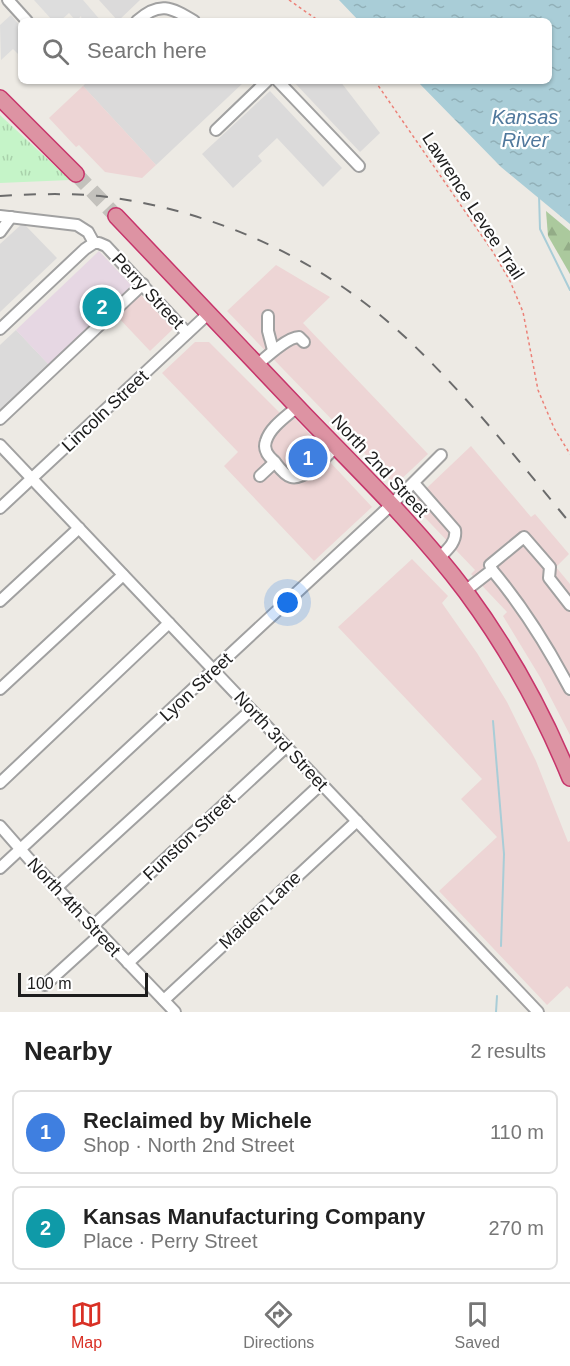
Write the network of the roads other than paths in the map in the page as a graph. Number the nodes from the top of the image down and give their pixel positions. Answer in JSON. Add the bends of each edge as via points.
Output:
{"nodes":[{"id":1,"x":8,"y":0,"type":"edge"},
{"id":2,"x":24,"y":18,"type":"edge"},
{"id":3,"x":141,"y":18,"type":"edge"},
{"id":4,"x":189,"y":18,"type":"edge"},
{"id":5,"x":264,"y":84,"type":"edge"},
{"id":6,"x":281,"y":84,"type":"edge"},
{"id":7,"x":0,"y":98,"type":"edge"},
{"id":8,"x":216,"y":130,"type":"dead end"},
{"id":9,"x":359,"y":166,"type":"dead end"},
{"id":10,"x":76,"y":174,"type":"tunnel mouth"},
{"id":11,"x":116,"y":216,"type":"tunnel mouth"},
{"id":12,"x":6,"y":217,"type":"edge"},
{"id":13,"x":0,"y":232,"type":"edge"},
{"id":14,"x":94,"y":243,"type":"junction"},
{"id":15,"x":143,"y":284,"type":"junction"},
{"id":16,"x":209,"y":313,"type":"junction"},
{"id":17,"x":268,"y":316,"type":"dead end"},
{"id":18,"x":0,"y":328,"type":"edge"},
{"id":19,"x":187,"y":333,"type":"junction"},
{"id":20,"x":304,"y":342,"type":"dead end"},
{"id":21,"x":273,"y":350,"type":"junction"},
{"id":22,"x":257,"y":365,"type":"junction"},
{"id":23,"x":297,"y":407,"type":"junction"},
{"id":24,"x":0,"y":419,"type":"edge"},
{"id":25,"x":0,"y":444,"type":"edge"},
{"id":26,"x":336,"y":447,"type":"junction"},
{"id":27,"x":441,"y":455,"type":"dead end"},
{"id":28,"x":275,"y":462,"type":"junction"},
{"id":29,"x":260,"y":476,"type":"dead end"},
{"id":30,"x":32,"y":478,"type":"junction"},
{"id":31,"x":414,"y":483,"type":"junction"},
{"id":32,"x":391,"y":505,"type":"junction"},
{"id":33,"x":0,"y":508,"type":"edge"},
{"id":34,"x":79,"y":528,"type":"junction"},
{"id":35,"x":438,"y":558,"type":"junction"},
{"id":36,"x":492,"y":570,"type":"junction"},
{"id":37,"x":123,"y":575,"type":"junction"},
{"id":38,"x":465,"y":591,"type":"junction"},
{"id":39,"x":0,"y":601,"type":"edge"},
{"id":40,"x":570,"y":605,"type":"edge"},
{"id":41,"x":169,"y":623,"type":"junction"},
{"id":42,"x":214,"y":670,"type":"junction"},
{"id":43,"x":570,"y":688,"type":"edge"},
{"id":44,"x":0,"y":689,"type":"edge"},
{"id":45,"x":251,"y":710,"type":"junction"},
{"id":46,"x":286,"y":747,"type":"junction"},
{"id":47,"x":569,"y":773,"type":"edge"},
{"id":48,"x":0,"y":783,"type":"edge"},
{"id":49,"x":321,"y":784,"type":"junction"},
{"id":50,"x":357,"y":821,"type":"junction"},
{"id":51,"x":0,"y":826,"type":"edge"},
{"id":52,"x":21,"y":849,"type":"junction"},
{"id":53,"x":0,"y":868,"type":"edge"},
{"id":54,"x":56,"y":888,"type":"junction"},
{"id":55,"x":97,"y":930,"type":"junction"},
{"id":56,"x":128,"y":963,"type":"junction"},
{"id":57,"x":45,"y":985,"type":"dead end"},
{"id":58,"x":164,"y":1000,"type":"junction"},
{"id":59,"x":175,"y":1012,"type":"edge"},
{"id":60,"x":538,"y":1012,"type":"edge"}],
"edges":[{"from":1,"to":2,"type":"street"},
{"from":3,"to":4,"type":"street","via":[[157,8],[176,10]]},
{"from":5,"to":8,"type":"street"},
{"from":6,"to":9,"type":"street"},
{"from":7,"to":10,"type":"highway"},
{"from":11,"to":16,"type":"highway","name":"North 2nd Street"},
{"from":12,"to":13,"type":"street"},
{"from":12,"to":14,"type":"street","via":[[77,225],[88,232]]},
{"from":14,"to":15,"type":"street","name":"Perry Street","via":[[111,250]]},
{"from":14,"to":18,"type":"street","name":"Perry Street"},
{"from":15,"to":19,"type":"street","name":"Perry Street"},
{"from":15,"to":24,"type":"street"},
{"from":16,"to":19,"type":"street","name":"Lincoln Street"},
{"from":16,"to":22,"type":"highway","name":"North 2nd Street"},
{"from":17,"to":21,"type":"street"},
{"from":19,"to":30,"type":"street","name":"Lincoln Street"},
{"from":20,"to":21,"type":"street","via":[[295,337]]},
{"from":21,"to":22,"type":"street"},
{"from":22,"to":23,"type":"highway","name":"North 2nd Street"},
{"from":23,"to":26,"type":"highway","name":"North 2nd Street"},
{"from":23,"to":28,"type":"street","via":[[272,430],[266,442],[266,452]]},
{"from":25,"to":30,"type":"street","name":"North 3rd Street"},
{"from":26,"to":28,"type":"street","via":[[313,469],[297,477],[288,476]]},
{"from":26,"to":32,"type":"highway","name":"North 2nd Street"},
{"from":27,"to":31,"type":"street","name":"Lyon Street"},
{"from":28,"to":29,"type":"street"},
{"from":30,"to":33,"type":"street","name":"Lincoln Street"},
{"from":30,"to":34,"type":"street","name":"North 3rd Street"},
{"from":31,"to":32,"type":"street","name":"Lyon Street"},
{"from":31,"to":35,"type":"street","via":[[456,536]]},
{"from":32,"to":35,"type":"highway","name":"North 2nd Street"},
{"from":32,"to":42,"type":"street","name":"Lyon Street"},
{"from":34,"to":37,"type":"street","name":"North 3rd Street"},
{"from":34,"to":39,"type":"street"},
{"from":35,"to":38,"type":"highway","name":"North 2nd Street"},
{"from":36,"to":38,"type":"street"},
{"from":36,"to":40,"type":"street","via":[[490,565],[524,537],[550,567],[549,578]]},
{"from":36,"to":43,"type":"street","via":[[514,595]]},
{"from":37,"to":41,"type":"street","name":"North 3rd Street"},
{"from":37,"to":44,"type":"street"},
{"from":38,"to":47,"type":"highway","name":"North 2nd Street","via":[[515,665]]},
{"from":41,"to":42,"type":"street","name":"North 3rd Street"},
{"from":41,"to":48,"type":"street"},
{"from":42,"to":45,"type":"street","name":"North 3rd Street"},
{"from":42,"to":52,"type":"street","name":"Lyon Street"},
{"from":45,"to":46,"type":"street","name":"North 3rd Street"},
{"from":45,"to":54,"type":"street"},
{"from":46,"to":49,"type":"street","name":"North 3rd Street"},
{"from":46,"to":55,"type":"street","name":"Funston Street"},
{"from":49,"to":50,"type":"street","name":"North 3rd Street"},
{"from":49,"to":56,"type":"street"},
{"from":50,"to":58,"type":"street","name":"Maiden Lane"},
{"from":50,"to":60,"type":"street","name":"North 3rd Street"},
{"from":51,"to":52,"type":"street","name":"North 4th Street"},
{"from":52,"to":53,"type":"street","name":"Lyon Street"},
{"from":52,"to":54,"type":"street","name":"North 4th Street"},
{"from":54,"to":55,"type":"street","name":"North 4th Street"},
{"from":55,"to":56,"type":"street","name":"North 4th Street"},
{"from":55,"to":57,"type":"street","name":"Funston Street"},
{"from":56,"to":58,"type":"street","name":"North 4th Street"},
{"from":58,"to":59,"type":"street","name":"North 4th Street"}]}
